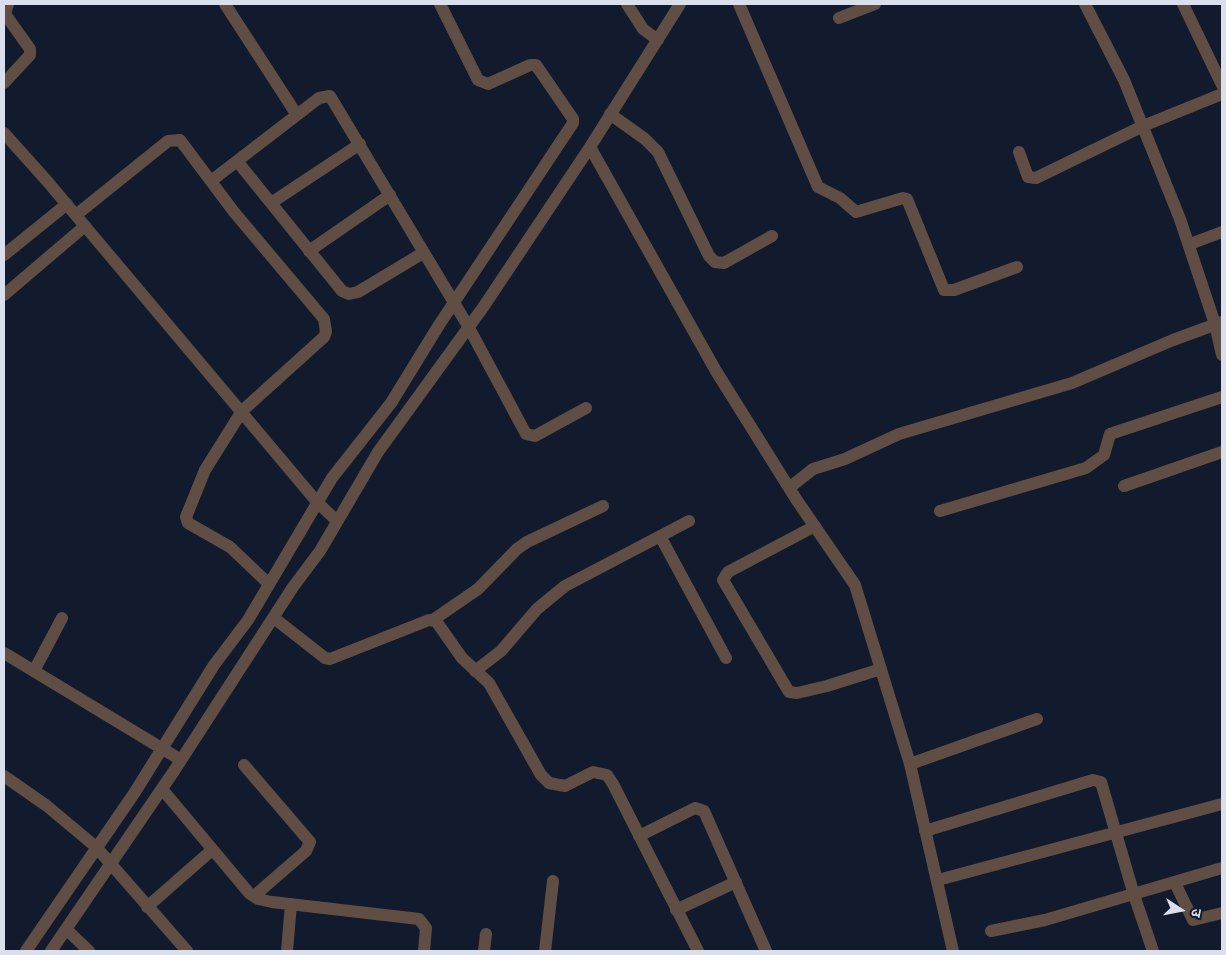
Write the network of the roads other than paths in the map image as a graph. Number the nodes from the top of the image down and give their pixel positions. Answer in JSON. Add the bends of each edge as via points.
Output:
{"nodes":[{"id":1,"x":8,"y":4,"type":"edge"},
{"id":2,"x":225,"y":4,"type":"edge"},
{"id":3,"x":440,"y":4,"type":"edge"},
{"id":4,"x":627,"y":4,"type":"edge"},
{"id":5,"x":680,"y":4,"type":"edge"},
{"id":6,"x":739,"y":4,"type":"edge"},
{"id":7,"x":874,"y":4,"type":"edge"},
{"id":8,"x":1085,"y":4,"type":"edge"},
{"id":9,"x":1183,"y":4,"type":"edge"},
{"id":10,"x":840,"y":18,"type":"dead end"},
{"id":11,"x":651,"y":34,"type":"junction"},
{"id":12,"x":4,"y":83,"type":"edge"},
{"id":13,"x":1222,"y":85,"type":"edge"},
{"id":14,"x":1222,"y":94,"type":"edge"},
{"id":15,"x":610,"y":114,"type":"junction"},
{"id":16,"x":297,"y":115,"type":"junction"},
{"id":17,"x":1143,"y":126,"type":"junction"},
{"id":18,"x":4,"y":134,"type":"edge"},
{"id":19,"x":360,"y":144,"type":"junction"},
{"id":20,"x":590,"y":147,"type":"junction"},
{"id":21,"x":1019,"y":152,"type":"dead end"},
{"id":22,"x":237,"y":161,"type":"junction"},
{"id":23,"x":212,"y":181,"type":"junction"},
{"id":24,"x":390,"y":195,"type":"junction"},
{"id":25,"x":271,"y":203,"type":"junction"},
{"id":26,"x":67,"y":204,"type":"junction"},
{"id":27,"x":76,"y":215,"type":"junction"},
{"id":28,"x":85,"y":226,"type":"junction"},
{"id":29,"x":1222,"y":232,"type":"edge"},
{"id":30,"x":772,"y":236,"type":"dead end"},
{"id":31,"x":1190,"y":244,"type":"junction"},
{"id":32,"x":309,"y":251,"type":"junction"},
{"id":33,"x":423,"y":252,"type":"junction"},
{"id":34,"x":4,"y":255,"type":"edge"},
{"id":35,"x":1017,"y":267,"type":"dead end"},
{"id":36,"x":4,"y":295,"type":"edge"},
{"id":37,"x":460,"y":314,"type":"junction"},
{"id":38,"x":1218,"y":323,"type":"edge"},
{"id":39,"x":1222,"y":355,"type":"edge"},
{"id":40,"x":1222,"y":397,"type":"edge"},
{"id":41,"x":586,"y":408,"type":"dead end"},
{"id":42,"x":242,"y":411,"type":"junction"},
{"id":43,"x":1222,"y":452,"type":"edge"},
{"id":44,"x":1124,"y":486,"type":"dead end"},
{"id":45,"x":789,"y":488,"type":"junction"},
{"id":46,"x":603,"y":506,"type":"dead end"},
{"id":47,"x":940,"y":511,"type":"dead end"},
{"id":48,"x":326,"y":512,"type":"junction"},
{"id":49,"x":689,"y":521,"type":"dead end"},
{"id":50,"x":815,"y":526,"type":"junction"},
{"id":51,"x":660,"y":536,"type":"junction"},
{"id":52,"x":270,"y":584,"type":"junction"},
{"id":53,"x":62,"y":618,"type":"dead end"},
{"id":54,"x":274,"y":618,"type":"junction"},
{"id":55,"x":433,"y":620,"type":"junction"},
{"id":56,"x":4,"y":653,"type":"edge"},
{"id":57,"x":726,"y":658,"type":"dead end"},
{"id":58,"x":881,"y":669,"type":"junction"},
{"id":59,"x":475,"y":670,"type":"junction"},
{"id":60,"x":34,"y":671,"type":"junction"},
{"id":61,"x":1037,"y":719,"type":"dead end"},
{"id":62,"x":171,"y":753,"type":"junction"},
{"id":63,"x":910,"y":764,"type":"junction"},
{"id":64,"x":244,"y":765,"type":"dead end"},
{"id":65,"x":4,"y":776,"type":"edge"},
{"id":66,"x":162,"y":789,"type":"junction"},
{"id":67,"x":1222,"y":804,"type":"edge"},
{"id":68,"x":925,"y":831,"type":"junction"},
{"id":69,"x":1117,"y":834,"type":"junction"},
{"id":70,"x":639,"y":836,"type":"junction"},
{"id":71,"x":212,"y":850,"type":"junction"},
{"id":72,"x":103,"y":855,"type":"junction"},
{"id":73,"x":1222,"y":868,"type":"edge"},
{"id":74,"x":938,"y":880,"type":"junction"},
{"id":75,"x":553,"y":882,"type":"dead end"},
{"id":76,"x":736,"y":882,"type":"junction"},
{"id":77,"x":1175,"y":883,"type":"junction"},
{"id":78,"x":1134,"y":895,"type":"junction"},
{"id":79,"x":254,"y":896,"type":"junction"},
{"id":80,"x":291,"y":904,"type":"junction"},
{"id":81,"x":147,"y":907,"type":"junction"},
{"id":82,"x":676,"y":910,"type":"junction"},
{"id":83,"x":1222,"y":912,"type":"edge"},
{"id":84,"x":66,"y":929,"type":"junction"},
{"id":85,"x":991,"y":931,"type":"dead end"},
{"id":86,"x":486,"y":934,"type":"dead end"},
{"id":87,"x":26,"y":951,"type":"edge"},
{"id":88,"x":50,"y":951,"type":"edge"},
{"id":89,"x":89,"y":951,"type":"edge"},
{"id":90,"x":187,"y":951,"type":"edge"},
{"id":91,"x":287,"y":951,"type":"edge"},
{"id":92,"x":424,"y":951,"type":"edge"},
{"id":93,"x":484,"y":951,"type":"edge"},
{"id":94,"x":545,"y":951,"type":"edge"},
{"id":95,"x":698,"y":951,"type":"edge"},
{"id":96,"x":766,"y":951,"type":"edge"},
{"id":97,"x":953,"y":951,"type":"edge"},
{"id":98,"x":1154,"y":951,"type":"edge"}],
"edges":[{"from":1,"to":12,"type":"street","via":[[5,14],[30,50],[30,55]]},
{"from":2,"to":16,"type":"street"},
{"from":3,"to":37,"type":"street","via":[[478,80],[488,84],[530,64],[536,65],[573,121]]},
{"from":4,"to":11,"type":"street"},
{"from":5,"to":11,"type":"street"},
{"from":6,"to":35,"type":"street","via":[[818,187],[858,212],[907,199],[944,290],[954,290]]},
{"from":7,"to":10,"type":"street"},
{"from":8,"to":17,"type":"street","via":[[1124,80]]},
{"from":9,"to":13,"type":"street"},
{"from":11,"to":15,"type":"street"},
{"from":14,"to":17,"type":"street"},
{"from":15,"to":20,"type":"street"},
{"from":15,"to":30,"type":"street","via":[[658,152],[709,256],[715,262],[724,263]]},
{"from":16,"to":19,"type":"street","via":[[319,98],[330,96]]},
{"from":16,"to":22,"type":"street"},
{"from":17,"to":21,"type":"street","via":[[1036,178],[1028,177]]},
{"from":17,"to":31,"type":"street"},
{"from":18,"to":26,"type":"street"},
{"from":19,"to":24,"type":"street"},
{"from":19,"to":25,"type":"street"},
{"from":20,"to":37,"type":"street"},
{"from":20,"to":45,"type":"street","via":[[716,370]]},
{"from":22,"to":23,"type":"street"},
{"from":22,"to":25,"type":"street"},
{"from":23,"to":27,"type":"street","via":[[183,143],[175,139],[168,141]]},
{"from":23,"to":42,"type":"street","via":[[326,325],[324,337]]},
{"from":24,"to":32,"type":"street"},
{"from":24,"to":33,"type":"street"},
{"from":25,"to":32,"type":"street"},
{"from":26,"to":27,"type":"street"},
{"from":26,"to":34,"type":"street"},
{"from":27,"to":28,"type":"street"},
{"from":28,"to":36,"type":"street"},
{"from":28,"to":42,"type":"street"},
{"from":29,"to":31,"type":"street"},
{"from":31,"to":38,"type":"street"},
{"from":32,"to":33,"type":"street","via":[[337,286],[350,294]]},
{"from":33,"to":37,"type":"street"},
{"from":37,"to":41,"type":"street","via":[[526,434],[535,436]]},
{"from":37,"to":48,"type":"street","via":[[378,452]]},
{"from":37,"to":48,"type":"street","via":[[348,455]]},
{"from":38,"to":39,"type":"street"},
{"from":38,"to":45,"type":"street","via":[[1072,383],[898,434],[844,459],[813,469]]},
{"from":40,"to":47,"type":"street","via":[[1110,434],[1104,456],[1086,468]]},
{"from":42,"to":48,"type":"street"},
{"from":42,"to":52,"type":"street","via":[[205,470],[186,520],[230,546]]},
{"from":43,"to":44,"type":"street"},
{"from":45,"to":50,"type":"street"},
{"from":46,"to":55,"type":"street","via":[[517,549],[478,589]]},
{"from":48,"to":52,"type":"street"},
{"from":48,"to":54,"type":"street","via":[[320,551]]},
{"from":49,"to":51,"type":"street"},
{"from":50,"to":58,"type":"street","via":[[855,586]]},
{"from":50,"to":58,"type":"street","via":[[728,572],[723,580],[789,692],[810,690]]},
{"from":51,"to":57,"type":"street"},
{"from":51,"to":59,"type":"street","via":[[565,586],[537,609],[501,651]]},
{"from":52,"to":62,"type":"street","via":[[214,665]]},
{"from":53,"to":60,"type":"street"},
{"from":54,"to":55,"type":"street","via":[[330,659]]},
{"from":54,"to":62,"type":"street"},
{"from":55,"to":59,"type":"street"},
{"from":56,"to":60,"type":"street"},
{"from":58,"to":63,"type":"street"},
{"from":59,"to":70,"type":"street","via":[[494,689],[541,775],[556,786],[565,786],[593,772],[606,775]]},
{"from":60,"to":62,"type":"street"},
{"from":61,"to":63,"type":"street"},
{"from":62,"to":66,"type":"street"},
{"from":62,"to":72,"type":"street","via":[[135,792]]},
{"from":63,"to":68,"type":"street"},
{"from":64,"to":79,"type":"street","via":[[310,842],[306,851]]},
{"from":65,"to":72,"type":"street","via":[[47,806]]},
{"from":66,"to":71,"type":"street"},
{"from":66,"to":72,"type":"street"},
{"from":67,"to":69,"type":"street"},
{"from":68,"to":69,"type":"street","via":[[1094,780],[1102,784]]},
{"from":68,"to":74,"type":"street"},
{"from":69,"to":74,"type":"street"},
{"from":69,"to":78,"type":"street"},
{"from":70,"to":76,"type":"street","via":[[695,808],[702,808]]},
{"from":70,"to":82,"type":"street"},
{"from":71,"to":79,"type":"street","via":[[241,886]]},
{"from":71,"to":81,"type":"street"},
{"from":72,"to":81,"type":"street"},
{"from":72,"to":84,"type":"street"},
{"from":72,"to":87,"type":"street"},
{"from":73,"to":77,"type":"street"},
{"from":74,"to":97,"type":"street"},
{"from":75,"to":94,"type":"street"},
{"from":76,"to":82,"type":"street"},
{"from":76,"to":96,"type":"street"},
{"from":77,"to":78,"type":"street"},
{"from":77,"to":83,"type":"street","via":[[1191,918],[1200,920]]},
{"from":78,"to":85,"type":"street","via":[[1045,920]]},
{"from":78,"to":98,"type":"street"},
{"from":79,"to":80,"type":"street"},
{"from":80,"to":91,"type":"street"},
{"from":80,"to":92,"type":"street","via":[[419,919],[426,928]]},
{"from":81,"to":90,"type":"street"},
{"from":82,"to":95,"type":"street"},
{"from":84,"to":88,"type":"street"},
{"from":84,"to":89,"type":"street"},
{"from":86,"to":93,"type":"street"}]}
